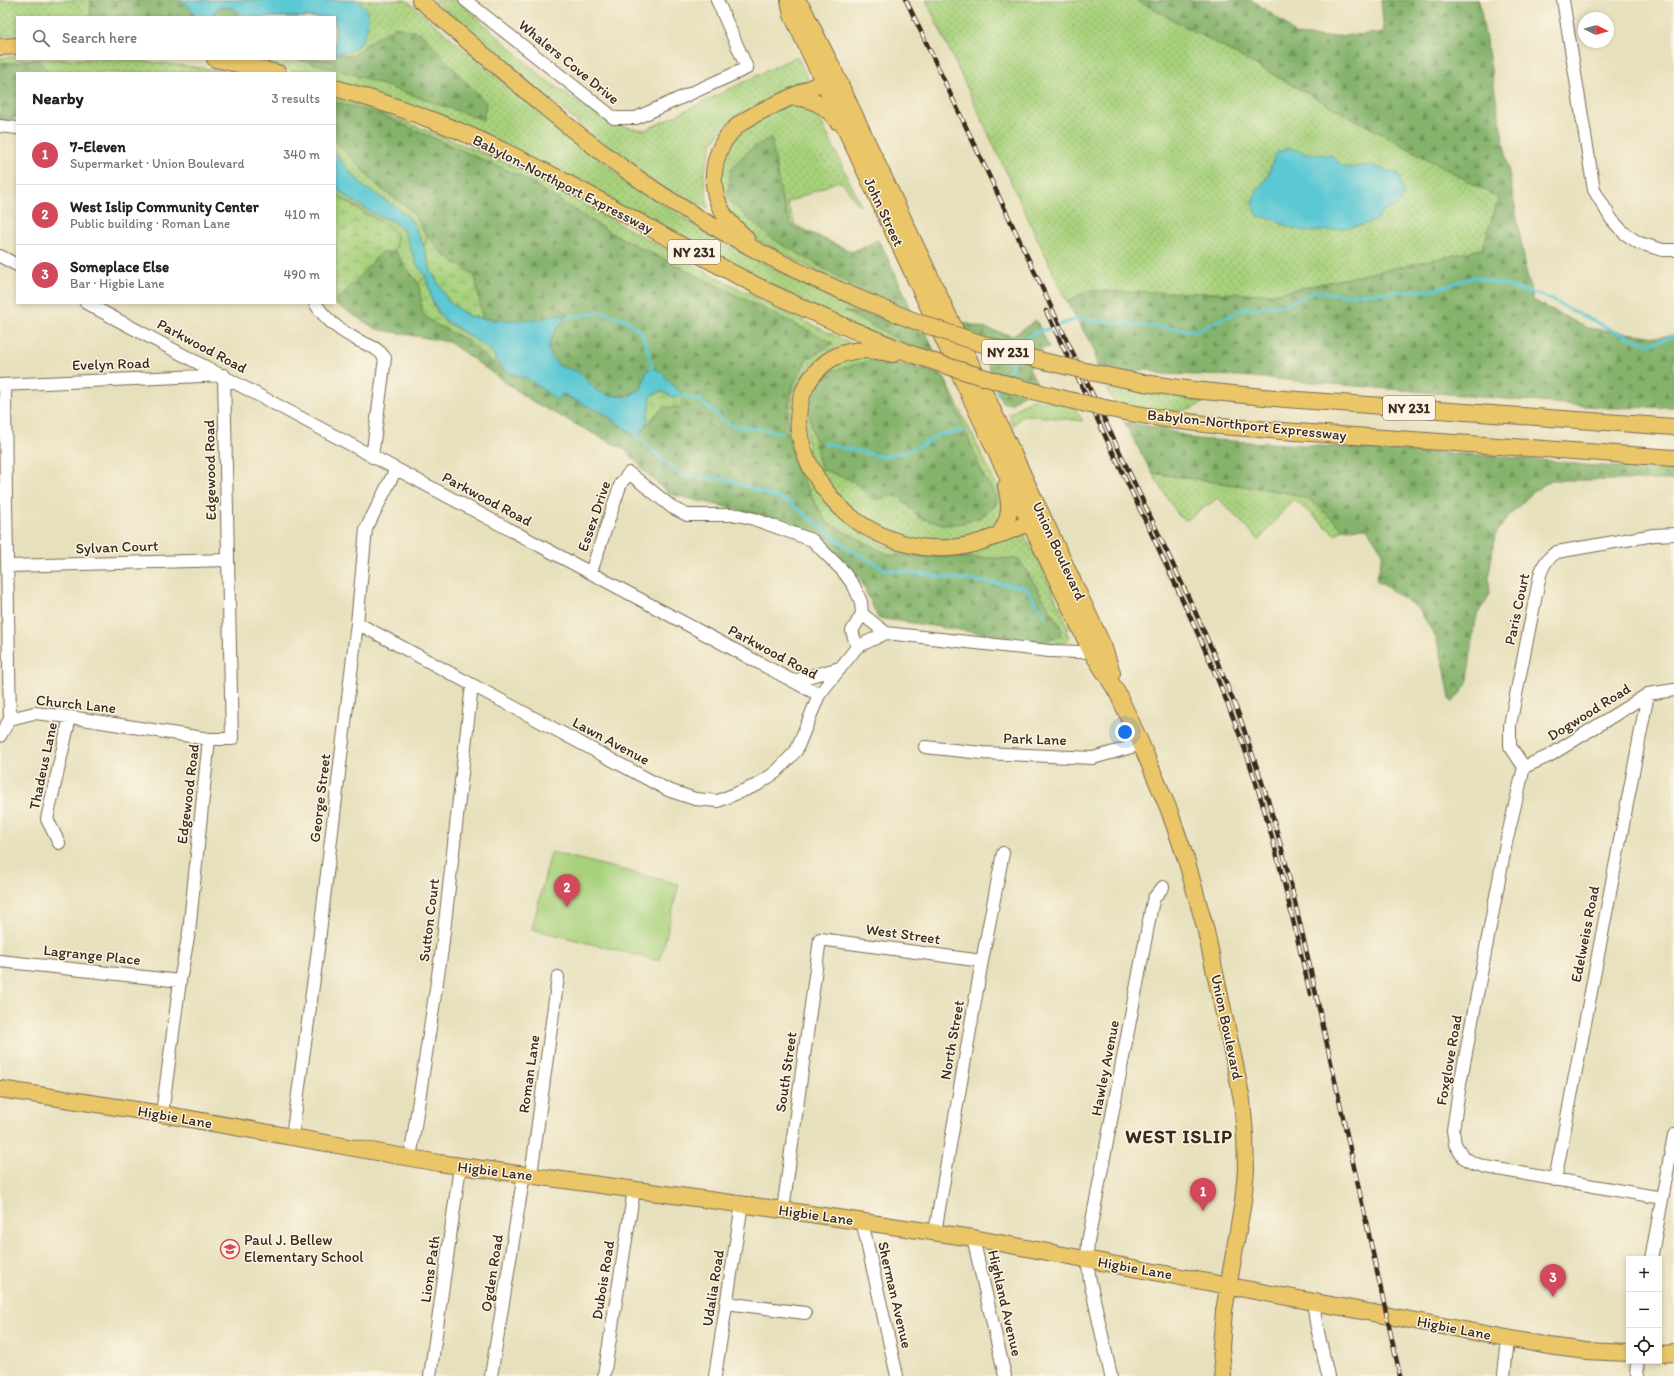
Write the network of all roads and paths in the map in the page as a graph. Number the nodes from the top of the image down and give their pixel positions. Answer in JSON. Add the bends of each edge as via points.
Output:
{"nodes":[{"id":1,"x":420,"y":0,"type":"edge"},
{"id":2,"x":465,"y":0,"type":"edge"},
{"id":3,"x":717,"y":0,"type":"edge"},
{"id":4,"x":789,"y":0,"type":"edge"},
{"id":5,"x":796,"y":0,"type":"edge"},
{"id":6,"x":1563,"y":0,"type":"edge"},
{"id":7,"x":0,"y":42,"type":"edge"},
{"id":8,"x":16,"y":44,"type":"edge"},
{"id":9,"x":16,"y":44,"type":"edge"},
{"id":10,"x":0,"y":47,"type":"edge"},
{"id":11,"x":220,"y":60,"type":"edge"},
{"id":12,"x":829,"y":61,"type":"junction"},
{"id":13,"x":274,"y":72,"type":"edge"},
{"id":14,"x":823,"y":81,"type":"junction"},
{"id":15,"x":336,"y":88,"type":"edge"},
{"id":16,"x":790,"y":97,"type":"junction"},
{"id":17,"x":0,"y":126,"type":"edge"},
{"id":18,"x":16,"y":128,"type":"edge"},
{"id":19,"x":854,"y":147,"type":"junction"},
{"id":20,"x":1674,"y":250,"type":"edge"},
{"id":21,"x":761,"y":253,"type":"junction"},
{"id":22,"x":0,"y":256,"type":"edge"},
{"id":23,"x":16,"y":264,"type":"edge"},
{"id":24,"x":88,"y":304,"type":"edge"},
{"id":25,"x":316,"y":304,"type":"edge"},
{"id":26,"x":916,"y":358,"type":"junction"},
{"id":27,"x":224,"y":375,"type":"junction"},
{"id":28,"x":3,"y":385,"type":"edge"},
{"id":29,"x":988,"y":417,"type":"junction"},
{"id":30,"x":1674,"y":427,"type":"edge"},
{"id":31,"x":997,"y":454,"type":"junction"},
{"id":32,"x":372,"y":457,"type":"junction"},
{"id":33,"x":1674,"y":458,"type":"edge"},
{"id":34,"x":396,"y":469,"type":"junction"},
{"id":35,"x":3,"y":503,"type":"edge"},
{"id":36,"x":1030,"y":523,"type":"junction"},
{"id":37,"x":1674,"y":534,"type":"edge"},
{"id":38,"x":998,"y":536,"type":"junction"},
{"id":39,"x":1060,"y":553,"type":"junction"},
{"id":40,"x":228,"y":560,"type":"junction"},
{"id":41,"x":8,"y":566,"type":"junction"},
{"id":42,"x":591,"y":572,"type":"junction"},
{"id":43,"x":862,"y":614,"type":"junction"},
{"id":44,"x":357,"y":623,"type":"junction"},
{"id":45,"x":886,"y":633,"type":"junction"},
{"id":46,"x":857,"y":647,"type":"junction"},
{"id":47,"x":1098,"y":650,"type":"junction"},
{"id":48,"x":840,"y":668,"type":"junction"},
{"id":49,"x":793,"y":681,"type":"junction"},
{"id":50,"x":472,"y":685,"type":"junction"},
{"id":51,"x":1674,"y":690,"type":"edge"},
{"id":52,"x":1648,"y":694,"type":"junction"},
{"id":53,"x":819,"y":695,"type":"junction"},
{"id":54,"x":70,"y":717,"type":"junction"},
{"id":55,"x":10,"y":719,"type":"junction"},
{"id":56,"x":0,"y":736,"type":"edge"},
{"id":57,"x":209,"y":739,"type":"junction"},
{"id":58,"x":1142,"y":744,"type":"junction"},
{"id":59,"x":925,"y":747,"type":"dead end"},
{"id":60,"x":1524,"y":768,"type":"junction"},
{"id":61,"x":58,"y":843,"type":"dead end"},
{"id":62,"x":1003,"y":853,"type":"dead end"},
{"id":63,"x":1163,"y":887,"type":"dead end"},
{"id":64,"x":820,"y":939,"type":"joint"},
{"id":65,"x":0,"y":961,"type":"edge"},
{"id":66,"x":982,"y":961,"type":"junction"},
{"id":67,"x":558,"y":978,"type":"dead end"},
{"id":68,"x":180,"y":981,"type":"junction"},
{"id":69,"x":0,"y":1089,"type":"edge"},
{"id":70,"x":162,"y":1114,"type":"junction"},
{"id":71,"x":1674,"y":1135,"type":"edge"},
{"id":72,"x":292,"y":1137,"type":"junction"},
{"id":73,"x":410,"y":1159,"type":"junction"},
{"id":74,"x":460,"y":1167,"type":"junction"},
{"id":75,"x":528,"y":1175,"type":"junction"},
{"id":76,"x":1555,"y":1180,"type":"junction"},
{"id":77,"x":634,"y":1190,"type":"junction"},
{"id":78,"x":1662,"y":1198,"type":"junction"},
{"id":79,"x":742,"y":1204,"type":"junction"},
{"id":80,"x":783,"y":1210,"type":"junction"},
{"id":81,"x":862,"y":1221,"type":"junction"},
{"id":82,"x":935,"y":1232,"type":"junction"},
{"id":83,"x":973,"y":1238,"type":"junction"},
{"id":84,"x":1652,"y":1256,"type":"edge"},
{"id":85,"x":1087,"y":1259,"type":"junction"},
{"id":86,"x":1228,"y":1285,"type":"junction"},
{"id":87,"x":1313,"y":1301,"type":"junction"},
{"id":88,"x":726,"y":1303,"type":"junction"},
{"id":89,"x":805,"y":1313,"type":"dead end"},
{"id":90,"x":1508,"y":1338,"type":"junction"},
{"id":91,"x":1674,"y":1352,"type":"edge"},
{"id":92,"x":1626,"y":1353,"type":"edge"},
{"id":93,"x":1662,"y":1353,"type":"edge"},
{"id":94,"x":1637,"y":1364,"type":"edge"},
{"id":95,"x":430,"y":1376,"type":"edge"},
{"id":96,"x":493,"y":1376,"type":"edge"},
{"id":97,"x":604,"y":1376,"type":"edge"},
{"id":98,"x":715,"y":1376,"type":"edge"},
{"id":99,"x":897,"y":1376,"type":"edge"},
{"id":100,"x":1005,"y":1376,"type":"edge"},
{"id":101,"x":1111,"y":1376,"type":"edge"},
{"id":102,"x":1222,"y":1376,"type":"edge"},
{"id":103,"x":1328,"y":1376,"type":"edge"},
{"id":104,"x":1504,"y":1376,"type":"edge"},
{"id":105,"x":1636,"y":1376,"type":"edge"}],
"edges":[{"from":1,"to":21,"type":"main road","name":"Babylon-Northport Expressway","number":"NY 231","via":[[561,120],[620,166],[680,206]]},
{"from":2,"to":3,"type":"street","name":"Whalers Cove Drive","via":[[614,118],[636,118],[747,68]]},
{"from":4,"to":14,"type":"main road","name":"John Street","via":[[792,15]]},
{"from":5,"to":12,"type":"main road","name":"John Street"},
{"from":6,"to":20,"type":"street","via":[[1594,190],[1612,220],[1624,233],[1639,243],[1663,250]]},
{"from":7,"to":8,"type":"main road"},
{"from":9,"to":10,"type":"main road"},
{"from":11,"to":13,"type":"main road"},
{"from":12,"to":14,"type":"main road"},
{"from":12,"to":29,"type":"main road","name":"John Street"},
{"from":14,"to":16,"type":"main road"},
{"from":14,"to":19,"type":"main road","name":"John Street"},
{"from":15,"to":26,"type":"main road","name":"Babylon-Northport Expressway","number":"NY 231","via":[[413,112],[485,142],[784,299]]},
{"from":16,"to":19,"type":"main road","via":[[808,99],[825,109]]},
{"from":16,"to":21,"type":"main road","via":[[748,118],[735,128],[721,146],[714,166],[714,187],[724,214]]},
{"from":17,"to":18,"type":"street"},
{"from":19,"to":29,"type":"main road","name":"John Street"},
{"from":21,"to":30,"type":"main road","name":"Babylon-Northport Expressway","number":"NY 231","bridge":true,"via":[[822,283],[945,332],[1016,354],[1106,376],[1193,390],[1269,398]]},
{"from":22,"to":23,"type":"street"},
{"from":24,"to":27,"type":"street","name":"Parkwood Road"},
{"from":25,"to":32,"type":"street","via":[[323,316],[338,329],[379,350],[385,358]]},
{"from":26,"to":33,"type":"main road","name":"Babylon-Northport Expressway","number":"NY 231","bridge":true,"via":[[1072,401],[1221,426]]},
{"from":26,"to":38,"type":"main road","via":[[861,350],[839,355],[820,367],[806,386],[800,399],[798,413],[801,440],[811,468],[828,494],[844,511],[885,537],[914,546],[941,548],[966,546]]},
{"from":27,"to":28,"type":"street","name":"Evelyn Road"},
{"from":27,"to":32,"type":"street","name":"Parkwood Road"},
{"from":27,"to":40,"type":"street","name":"Edgewood Road"},
{"from":28,"to":35,"type":"street"},
{"from":29,"to":31,"type":"main road","name":"Union Boulevard"},
{"from":29,"to":39,"type":"main road","name":"Union Boulevard"},
{"from":31,"to":36,"type":"main road","name":"Union Boulevard"},
{"from":31,"to":38,"type":"main road","via":[[1010,506],[1006,524]]},
{"from":32,"to":34,"type":"street","name":"Parkwood Road"},
{"from":34,"to":42,"type":"street","name":"Parkwood Road"},
{"from":34,"to":44,"type":"street","name":"George Street","via":[[366,529]]},
{"from":35,"to":41,"type":"street"},
{"from":36,"to":38,"type":"main road"},
{"from":36,"to":39,"type":"main road","via":[[1036,522],[1042,526]]},
{"from":36,"to":47,"type":"main road","name":"Union Boulevard"},
{"from":37,"to":60,"type":"street","name":"Paris Court","via":[[1557,552],[1544,564],[1510,725],[1510,746]]},
{"from":39,"to":47,"type":"main road","name":"Union Boulevard"},
{"from":40,"to":41,"type":"street","name":"Sylvan Court"},
{"from":40,"to":57,"type":"street","name":"Edgewood Road","via":[[232,739]]},
{"from":41,"to":55,"type":"street"},
{"from":42,"to":43,"type":"street","name":"Essex Drive","via":[[621,483],[629,473],[673,508],[687,515],[739,515],[812,540],[854,586],[861,602]]},
{"from":42,"to":49,"type":"street","name":"Parkwood Road"},
{"from":43,"to":45,"type":"street"},
{"from":43,"to":46,"type":"street","via":[[852,631]]},
{"from":44,"to":50,"type":"street","name":"Lawn Avenue"},
{"from":44,"to":72,"type":"street","name":"George Street","via":[[317,957]]},
{"from":45,"to":46,"type":"street","name":"Parkwood Road"},
{"from":45,"to":47,"type":"street","via":[[1072,652]]},
{"from":46,"to":48,"type":"street","name":"Parkwood Road"},
{"from":47,"to":58,"type":"main road","name":"Union Boulevard"},
{"from":48,"to":49,"type":"street"},
{"from":48,"to":53,"type":"street","name":"Parkwood Road"},
{"from":49,"to":53,"type":"street","name":"Parkwood Road"},
{"from":50,"to":53,"type":"street","name":"Lawn Avenue","via":[[668,790],[695,799],[718,801],[757,786],[776,772],[796,751]]},
{"from":50,"to":73,"type":"street","name":"Sutton Court","via":[[442,949]]},
{"from":51,"to":52,"type":"street","name":"Dogwood Road"},
{"from":52,"to":60,"type":"street","name":"Dogwood Road","via":[[1550,756]]},
{"from":52,"to":76,"type":"street","name":"Edelweiss Road"},
{"from":54,"to":55,"type":"street","name":"Church Lane","via":[[34,713]]},
{"from":54,"to":57,"type":"street","name":"Church Lane"},
{"from":54,"to":61,"type":"street","name":"Thadeus Lane","via":[[47,819]]},
{"from":55,"to":56,"type":"street"},
{"from":57,"to":68,"type":"street","name":"Edgewood Road","via":[[189,932]]},
{"from":58,"to":59,"type":"street","name":"Park Lane","via":[[1093,758],[982,753]]},
{"from":58,"to":86,"type":"main road","name":"Union Boulevard","via":[[1169,810],[1196,894],[1242,1100],[1246,1148],[1245,1182]]},
{"from":60,"to":76,"type":"street","name":"Foxglove Road","via":[[1505,850],[1453,1130],[1455,1144],[1463,1157],[1473,1162]]},
{"from":62,"to":66,"type":"street","name":"North Street"},
{"from":63,"to":85,"type":"street","name":"Hawley Avenue","via":[[1152,905],[1088,1242]]},
{"from":64,"to":66,"type":"street","name":"West Street"},
{"from":64,"to":80,"type":"street","name":"South Street"},
{"from":65,"to":68,"type":"street","name":"Lagrange Place"},
{"from":66,"to":82,"type":"street","name":"North Street"},
{"from":67,"to":75,"type":"street","name":"Roman Lane"},
{"from":68,"to":70,"type":"street","name":"Edgewood Road"},
{"from":69,"to":70,"type":"main road","name":"Higbie Lane"},
{"from":70,"to":72,"type":"main road","name":"Higbie Lane"},
{"from":71,"to":78,"type":"street"},
{"from":72,"to":73,"type":"main road","name":"Higbie Lane"},
{"from":73,"to":74,"type":"main road","name":"Higbie Lane"},
{"from":74,"to":75,"type":"main road","name":"Higbie Lane"},
{"from":74,"to":95,"type":"street","name":"Lions Path"},
{"from":75,"to":77,"type":"main road","name":"Higbie Lane"},
{"from":75,"to":96,"type":"street","name":"Ogden Road"},
{"from":76,"to":78,"type":"street","name":"Foxglove Road"},
{"from":77,"to":79,"type":"main road","name":"Higbie Lane"},
{"from":77,"to":97,"type":"street","name":"Dubois Road"},
{"from":78,"to":84,"type":"street"},
{"from":79,"to":80,"type":"main road","name":"Higbie Lane"},
{"from":79,"to":88,"type":"street","name":"Udalia Road"},
{"from":80,"to":81,"type":"main road","name":"Higbie Lane"},
{"from":81,"to":82,"type":"main road","name":"Higbie Lane"},
{"from":81,"to":99,"type":"street","name":"Sherman Avenue"},
{"from":82,"to":83,"type":"main road","name":"Higbie Lane"},
{"from":83,"to":85,"type":"main road","name":"Higbie Lane"},
{"from":83,"to":100,"type":"street","name":"Highland Avenue"},
{"from":85,"to":86,"type":"main road","name":"Higbie Lane"},
{"from":85,"to":101,"type":"street","name":"Hawley Avenue"},
{"from":86,"to":87,"type":"main road","name":"Higbie Lane"},
{"from":86,"to":102,"type":"main road","name":"Union Boulevard","via":[[1222,1332]]},
{"from":87,"to":90,"type":"main road","name":"Higbie Lane"},
{"from":87,"to":103,"type":"street"},
{"from":88,"to":89,"type":"street"},
{"from":88,"to":98,"type":"street","name":"Udalia Road"},
{"from":90,"to":92,"type":"main road","name":"Higbie Lane","via":[[1577,1350]]},
{"from":90,"to":104,"type":"street"},
{"from":91,"to":93,"type":"main road"},
{"from":94,"to":105,"type":"street"}]}
